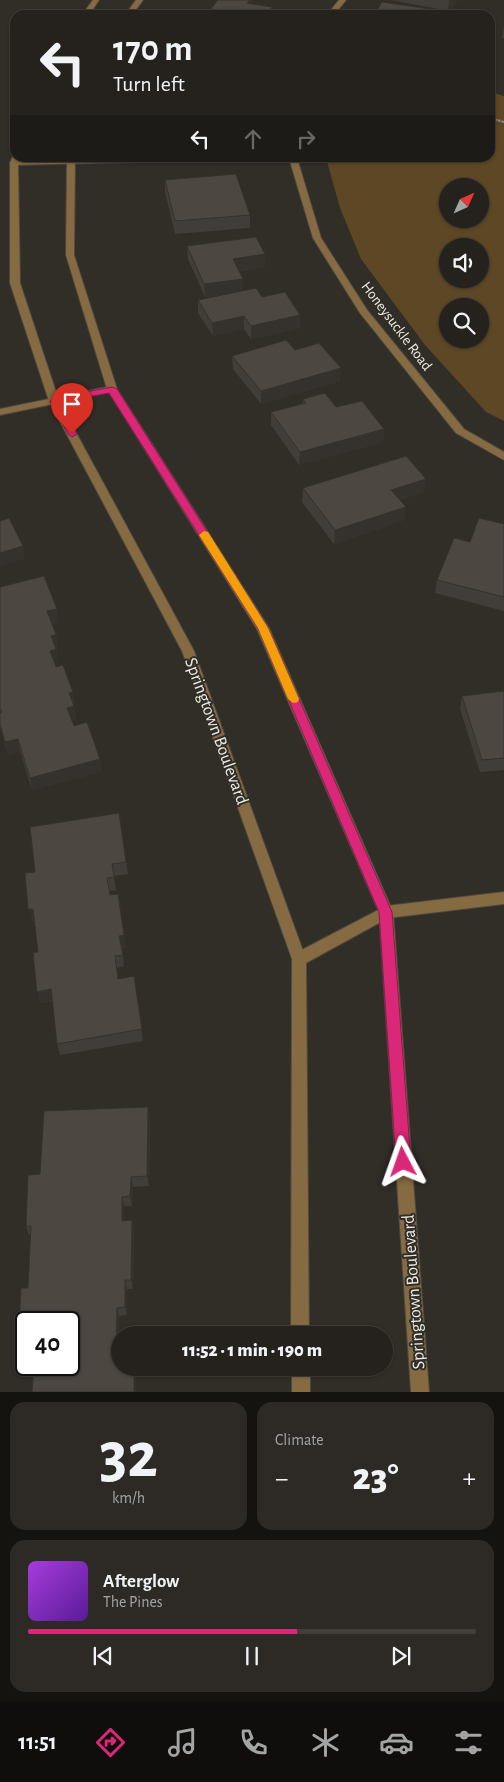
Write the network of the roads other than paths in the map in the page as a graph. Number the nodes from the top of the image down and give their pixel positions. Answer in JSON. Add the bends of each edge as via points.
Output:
{"nodes":[{"id":1,"x":140,"y":0,"type":"edge"},
{"id":2,"x":343,"y":0,"type":"edge"},
{"id":3,"x":132,"y":10,"type":"edge"},
{"id":4,"x":334,"y":10,"type":"edge"},
{"id":5,"x":15,"y":162,"type":"edge"},
{"id":6,"x":71,"y":162,"type":"edge"},
{"id":7,"x":294,"y":162,"type":"edge"},
{"id":8,"x":112,"y":389,"type":"junction"},
{"id":9,"x":54,"y":401,"type":"junction"},
{"id":10,"x":0,"y":412,"type":"edge"},
{"id":11,"x":504,"y":457,"type":"edge"},
{"id":12,"x":504,"y":898,"type":"edge"},
{"id":13,"x":386,"y":912,"type":"junction"},
{"id":14,"x":299,"y":959,"type":"junction"},
{"id":15,"x":300,"y":1326,"type":"edge"},
{"id":16,"x":301,"y":1376,"type":"edge"},
{"id":17,"x":301,"y":1392,"type":"edge"},
{"id":18,"x":420,"y":1392,"type":"edge"}],
"edges":[{"from":1,"to":3,"type":"street"},
{"from":2,"to":4,"type":"street"},
{"from":5,"to":9,"type":"street","name":"Springtown Boulevard","via":[[15,283]]},
{"from":6,"to":8,"type":"street","name":"Springtown Boulevard","via":[[70,254]]},
{"from":7,"to":11,"type":"street","name":"Honeysuckle Road","via":[[317,238],[363,311],[460,431]]},
{"from":8,"to":9,"type":"street"},
{"from":8,"to":13,"type":"street","name":"Springtown Boulevard","via":[[263,628]]},
{"from":9,"to":10,"type":"street"},
{"from":9,"to":14,"type":"street","name":"Springtown Boulevard","via":[[188,652]]},
{"from":12,"to":13,"type":"street"},
{"from":13,"to":14,"type":"street"},
{"from":13,"to":18,"type":"street","name":"Springtown Boulevard"},
{"from":14,"to":15,"type":"street","name":"Springtown Boulevard"},
{"from":16,"to":17,"type":"street"}]}
